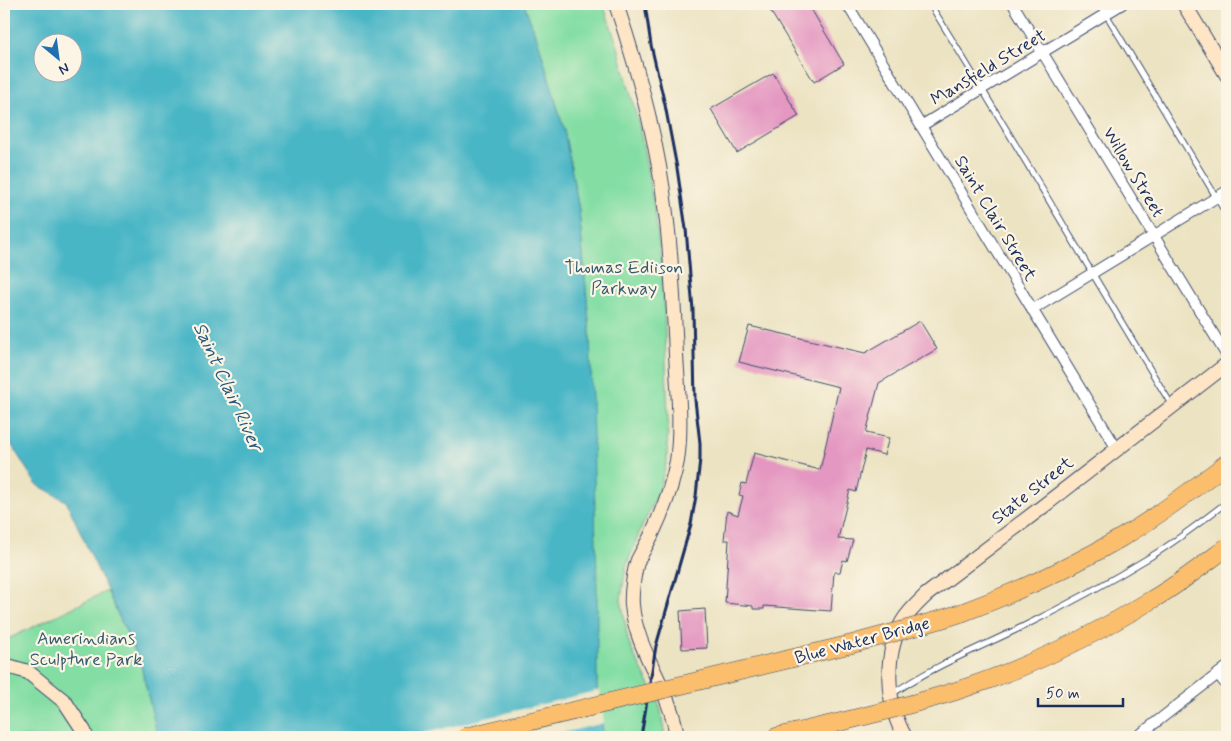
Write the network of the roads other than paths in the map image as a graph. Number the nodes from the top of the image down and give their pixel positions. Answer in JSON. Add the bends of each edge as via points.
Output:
{"nodes":[{"id":1,"x":616,"y":4,"type":"edge"},
{"id":2,"x":847,"y":4,"type":"edge"},
{"id":3,"x":930,"y":4,"type":"edge"},
{"id":4,"x":1013,"y":4,"type":"edge"},
{"id":5,"x":1100,"y":4,"type":"edge"},
{"id":6,"x":1122,"y":4,"type":"edge"},
{"id":7,"x":1184,"y":4,"type":"edge"},
{"id":8,"x":1106,"y":14,"type":"junction"},
{"id":9,"x":1042,"y":53,"type":"junction"},
{"id":10,"x":1227,"y":75,"type":"edge"},
{"id":11,"x":982,"y":89,"type":"junction"},
{"id":12,"x":921,"y":126,"type":"junction"},
{"id":13,"x":1227,"y":191,"type":"edge"},
{"id":14,"x":1217,"y":197,"type":"junction"},
{"id":15,"x":1227,"y":215,"type":"edge"},
{"id":16,"x":1154,"y":236,"type":"junction"},
{"id":17,"x":1091,"y":273,"type":"junction"},
{"id":18,"x":1032,"y":310,"type":"junction"},
{"id":19,"x":1227,"y":356,"type":"edge"},
{"id":20,"x":1227,"y":364,"type":"edge"},
{"id":21,"x":1173,"y":407,"type":"junction"},
{"id":22,"x":1117,"y":449,"type":"junction"},
{"id":23,"x":1227,"y":463,"type":"edge"},
{"id":24,"x":1227,"y":502,"type":"edge"},
{"id":25,"x":1227,"y":547,"type":"edge"},
{"id":26,"x":4,"y":666,"type":"edge"},
{"id":27,"x":1227,"y":667,"type":"edge"},
{"id":28,"x":1218,"y":674,"type":"junction"},
{"id":29,"x":1227,"y":686,"type":"edge"},
{"id":30,"x":892,"y":694,"type":"junction"},
{"id":31,"x":86,"y":737,"type":"edge"},
{"id":32,"x":465,"y":737,"type":"edge"},
{"id":33,"x":677,"y":737,"type":"edge"},
{"id":34,"x":776,"y":737,"type":"edge"},
{"id":35,"x":905,"y":737,"type":"edge"},
{"id":36,"x":1137,"y":737,"type":"edge"}],
"edges":[{"from":1,"to":33,"type":"street","via":[[644,100],[666,213],[673,282],[679,420],[677,460],[671,486],[638,561],[632,604],[640,640],[668,701]]},
{"from":2,"to":12,"type":"street","name":"Saint Clair Street"},
{"from":3,"to":11,"type":"lane"},
{"from":4,"to":9,"type":"street","name":"Willow Street"},
{"from":5,"to":8,"type":"lane"},
{"from":6,"to":8,"type":"street","name":"Mansfield Street"},
{"from":7,"to":10,"type":"street"},
{"from":8,"to":9,"type":"street","name":"Mansfield Street"},
{"from":8,"to":14,"type":"lane"},
{"from":9,"to":11,"type":"street","name":"Mansfield Street"},
{"from":9,"to":16,"type":"street","name":"Willow Street"},
{"from":11,"to":12,"type":"street","name":"Mansfield Street"},
{"from":11,"to":17,"type":"lane"},
{"from":12,"to":18,"type":"street","name":"Saint Clair Street"},
{"from":13,"to":14,"type":"street"},
{"from":14,"to":15,"type":"lane"},
{"from":14,"to":16,"type":"street"},
{"from":16,"to":17,"type":"street"},
{"from":16,"to":19,"type":"street","name":"Willow Street"},
{"from":17,"to":18,"type":"street"},
{"from":17,"to":21,"type":"lane"},
{"from":18,"to":22,"type":"street","name":"Saint Clair Street"},
{"from":20,"to":21,"type":"street","name":"State Street"},
{"from":21,"to":22,"type":"street","name":"State Street"},
{"from":22,"to":30,"type":"street","name":"State Street","via":[[926,595],[903,620],[891,650]]},
{"from":23,"to":32,"type":"highway","name":"Blue Water Bridge","bridge":true,"via":[[1143,524],[1081,560],[960,613],[852,644]]},
{"from":24,"to":30,"type":"lane","via":[[1112,580],[938,667]]},
{"from":25,"to":34,"type":"highway","bridge":true,"via":[[1153,599],[1030,663],[918,703]]},
{"from":26,"to":31,"type":"street","via":[[28,672],[65,702]]},
{"from":27,"to":28,"type":"street"},
{"from":28,"to":29,"type":"street"},
{"from":28,"to":36,"type":"street"},
{"from":30,"to":35,"type":"street","name":"State Street","via":[[895,716]]}]}
